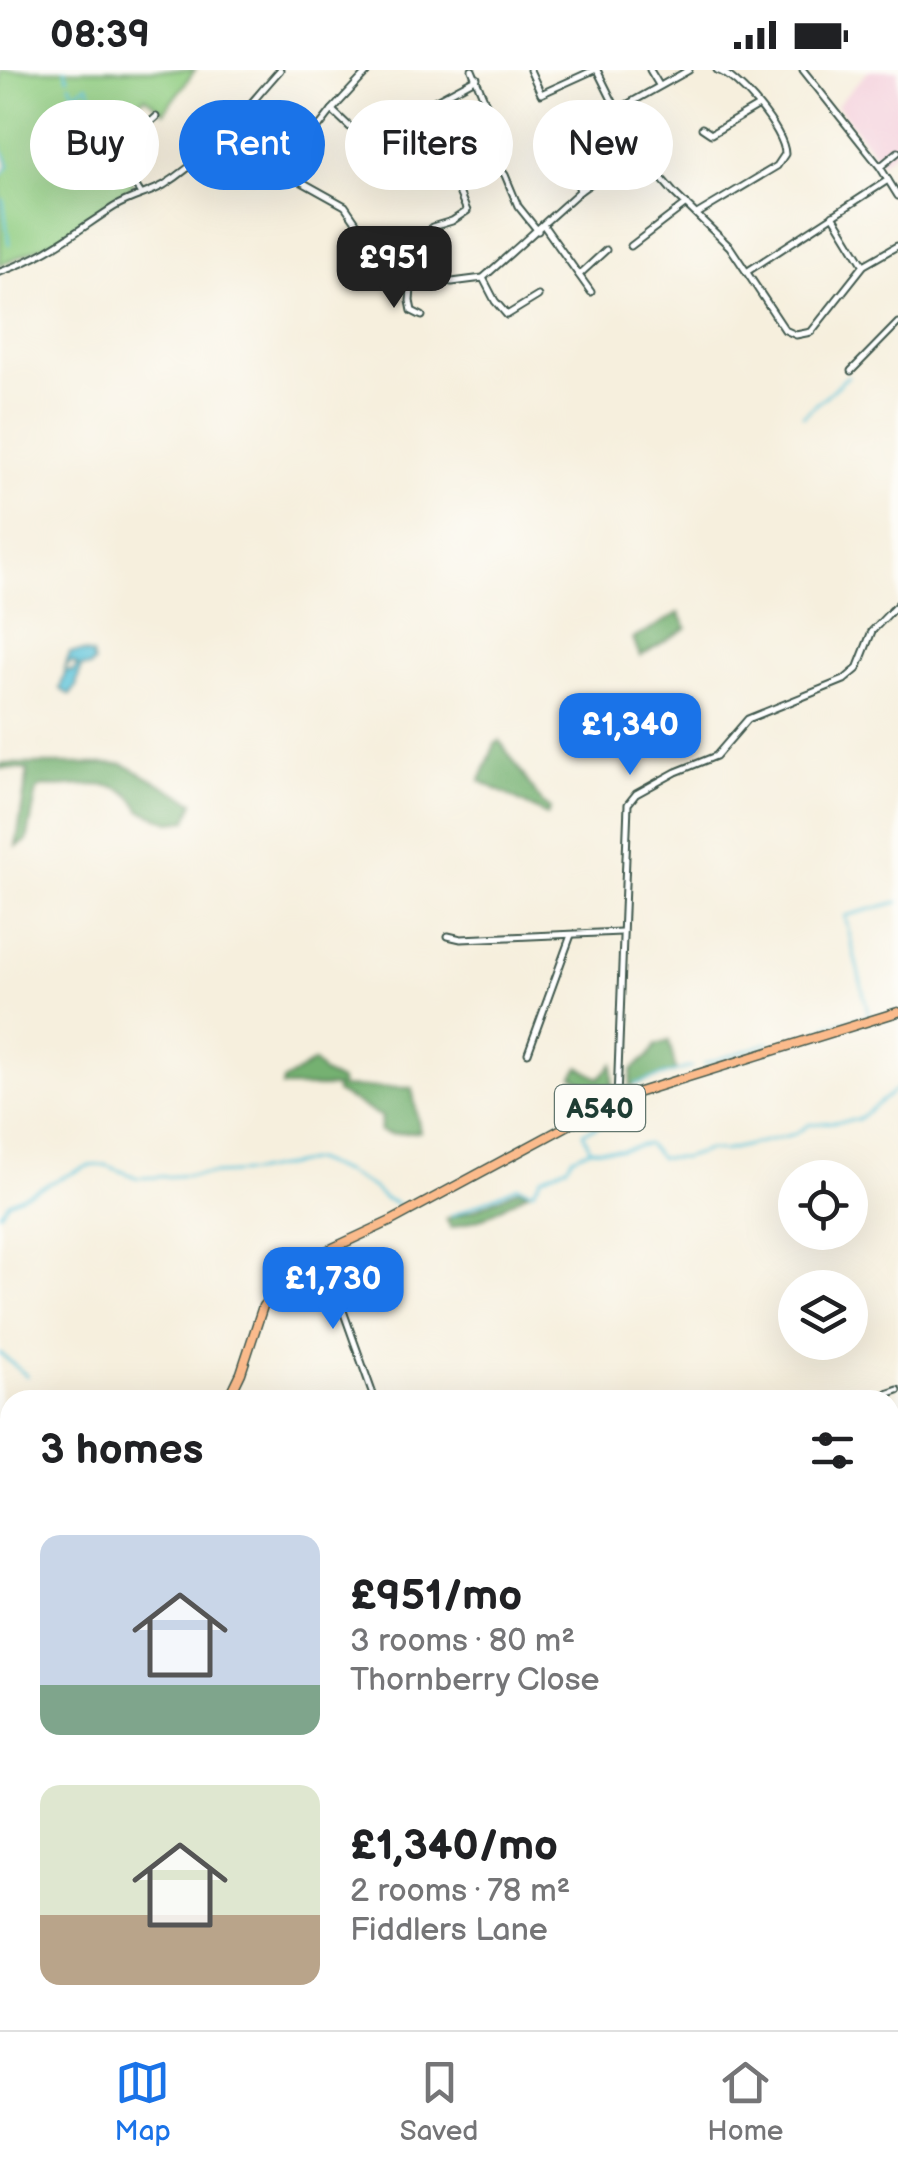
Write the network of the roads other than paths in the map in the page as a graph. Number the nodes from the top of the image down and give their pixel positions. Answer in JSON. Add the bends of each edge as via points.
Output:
{"nodes":[{"id":1,"x":280,"y":70,"type":"edge"},
{"id":2,"x":370,"y":70,"type":"edge"},
{"id":3,"x":472,"y":70,"type":"edge"},
{"id":4,"x":530,"y":70,"type":"edge"},
{"id":5,"x":596,"y":70,"type":"edge"},
{"id":6,"x":650,"y":70,"type":"edge"},
{"id":7,"x":689,"y":70,"type":"edge"},
{"id":8,"x":718,"y":70,"type":"edge"},
{"id":9,"x":803,"y":70,"type":"edge"},
{"id":10,"x":478,"y":78,"type":"junction"},
{"id":11,"x":659,"y":85,"type":"junction"},
{"id":12,"x":254,"y":100,"type":"edge"},
{"id":13,"x":437,"y":100,"type":"edge"},
{"id":14,"x":486,"y":100,"type":"edge"},
{"id":15,"x":611,"y":100,"type":"edge"},
{"id":16,"x":634,"y":100,"type":"edge"},
{"id":17,"x":758,"y":106,"type":"junction"},
{"id":18,"x":332,"y":110,"type":"junction"},
{"id":19,"x":325,"y":119,"type":"edge"},
{"id":20,"x":345,"y":122,"type":"edge"},
{"id":21,"x":702,"y":128,"type":"dead end"},
{"id":22,"x":898,"y":152,"type":"edge"},
{"id":23,"x":880,"y":166,"type":"junction"},
{"id":24,"x":179,"y":175,"type":"edge"},
{"id":25,"x":888,"y":180,"type":"junction"},
{"id":26,"x":138,"y":190,"type":"edge"},
{"id":27,"x":316,"y":190,"type":"edge"},
{"id":28,"x":461,"y":190,"type":"edge"},
{"id":29,"x":512,"y":190,"type":"edge"},
{"id":30,"x":673,"y":190,"type":"edge"},
{"id":31,"x":580,"y":191,"type":"edge"},
{"id":32,"x":141,"y":194,"type":"junction"},
{"id":33,"x":898,"y":196,"type":"edge"},
{"id":34,"x":686,"y":204,"type":"junction"},
{"id":35,"x":700,"y":216,"type":"junction"},
{"id":36,"x":833,"y":216,"type":"junction"},
{"id":37,"x":432,"y":227,"type":"dead end"},
{"id":38,"x":541,"y":229,"type":"junction"},
{"id":39,"x":634,"y":231,"type":"dead end"},
{"id":40,"x":639,"y":238,"type":"junction"},
{"id":41,"x":632,"y":246,"type":"dead end"},
{"id":42,"x":897,"y":246,"type":"edge"},
{"id":43,"x":606,"y":250,"type":"dead end"},
{"id":44,"x":864,"y":265,"type":"junction"},
{"id":45,"x":0,"y":272,"type":"edge"},
{"id":46,"x":748,"y":272,"type":"junction"},
{"id":47,"x":579,"y":274,"type":"junction"},
{"id":48,"x":412,"y":276,"type":"junction"},
{"id":49,"x":483,"y":278,"type":"junction"},
{"id":50,"x":591,"y":292,"type":"dead end"},
{"id":51,"x":536,"y":299,"type":"dead end"},
{"id":52,"x":417,"y":317,"type":"dead end"},
{"id":53,"x":898,"y":322,"type":"edge"},
{"id":54,"x":851,"y":370,"type":"dead end"},
{"id":55,"x":898,"y":604,"type":"edge"},
{"id":56,"x":620,"y":932,"type":"junction"},
{"id":57,"x":571,"y":934,"type":"junction"},
{"id":58,"x":448,"y":936,"type":"dead end"},
{"id":59,"x":898,"y":1012,"type":"edge"},
{"id":60,"x":528,"y":1053,"type":"dead end"},
{"id":61,"x":616,"y":1099,"type":"junction"},
{"id":62,"x":322,"y":1252,"type":"junction"},
{"id":63,"x":233,"y":1390,"type":"edge"},
{"id":64,"x":371,"y":1390,"type":"edge"}],
"edges":[{"from":1,"to":12,"type":"street"},
{"from":2,"to":18,"type":"street"},
{"from":3,"to":10,"type":"street"},
{"from":4,"to":5,"type":"street","via":[[541,94]]},
{"from":5,"to":15,"type":"street"},
{"from":6,"to":11,"type":"street"},
{"from":7,"to":11,"type":"street"},
{"from":8,"to":17,"type":"street"},
{"from":9,"to":23,"type":"street"},
{"from":10,"to":13,"type":"street"},
{"from":10,"to":14,"type":"street"},
{"from":11,"to":16,"type":"street"},
{"from":17,"to":21,"type":"street","via":[[712,137]]},
{"from":17,"to":35,"type":"street","via":[[782,139],[782,160]]},
{"from":18,"to":19,"type":"street"},
{"from":18,"to":20,"type":"street"},
{"from":22,"to":23,"type":"street"},
{"from":23,"to":25,"type":"street"},
{"from":24,"to":32,"type":"street"},
{"from":25,"to":33,"type":"street"},
{"from":25,"to":36,"type":"street"},
{"from":26,"to":32,"type":"street"},
{"from":27,"to":48,"type":"street","via":[[345,206],[378,254]]},
{"from":28,"to":37,"type":"street","via":[[471,210]]},
{"from":29,"to":38,"type":"street"},
{"from":30,"to":34,"type":"street"},
{"from":31,"to":38,"type":"street"},
{"from":32,"to":45,"type":"street","via":[[56,248]]},
{"from":34,"to":35,"type":"street"},
{"from":34,"to":40,"type":"street"},
{"from":35,"to":46,"type":"street"},
{"from":36,"to":44,"type":"street"},
{"from":36,"to":46,"type":"street"},
{"from":38,"to":47,"type":"street"},
{"from":38,"to":49,"type":"street"},
{"from":39,"to":40,"type":"street"},
{"from":40,"to":41,"type":"street"},
{"from":42,"to":44,"type":"street"},
{"from":43,"to":47,"type":"street"},
{"from":44,"to":46,"type":"street","via":[[804,335],[785,330]]},
{"from":47,"to":50,"type":"street"},
{"from":48,"to":49,"type":"street"},
{"from":48,"to":52,"type":"street","via":[[410,301]]},
{"from":49,"to":51,"type":"street","via":[[507,315]]},
{"from":53,"to":54,"type":"street"},
{"from":55,"to":56,"type":"street","via":[[872,631],[858,669],[844,680],[748,720],[716,756],[632,799]]},
{"from":56,"to":57,"type":"street"},
{"from":56,"to":61,"type":"street"},
{"from":57,"to":58,"type":"street"},
{"from":57,"to":60,"type":"street"},
{"from":59,"to":61,"type":"main road","number":"A540"},
{"from":61,"to":62,"type":"main road","number":"A540"},
{"from":62,"to":63,"type":"main road","number":"A540","via":[[294,1270],[263,1306]]},
{"from":62,"to":64,"type":"street"}]}
